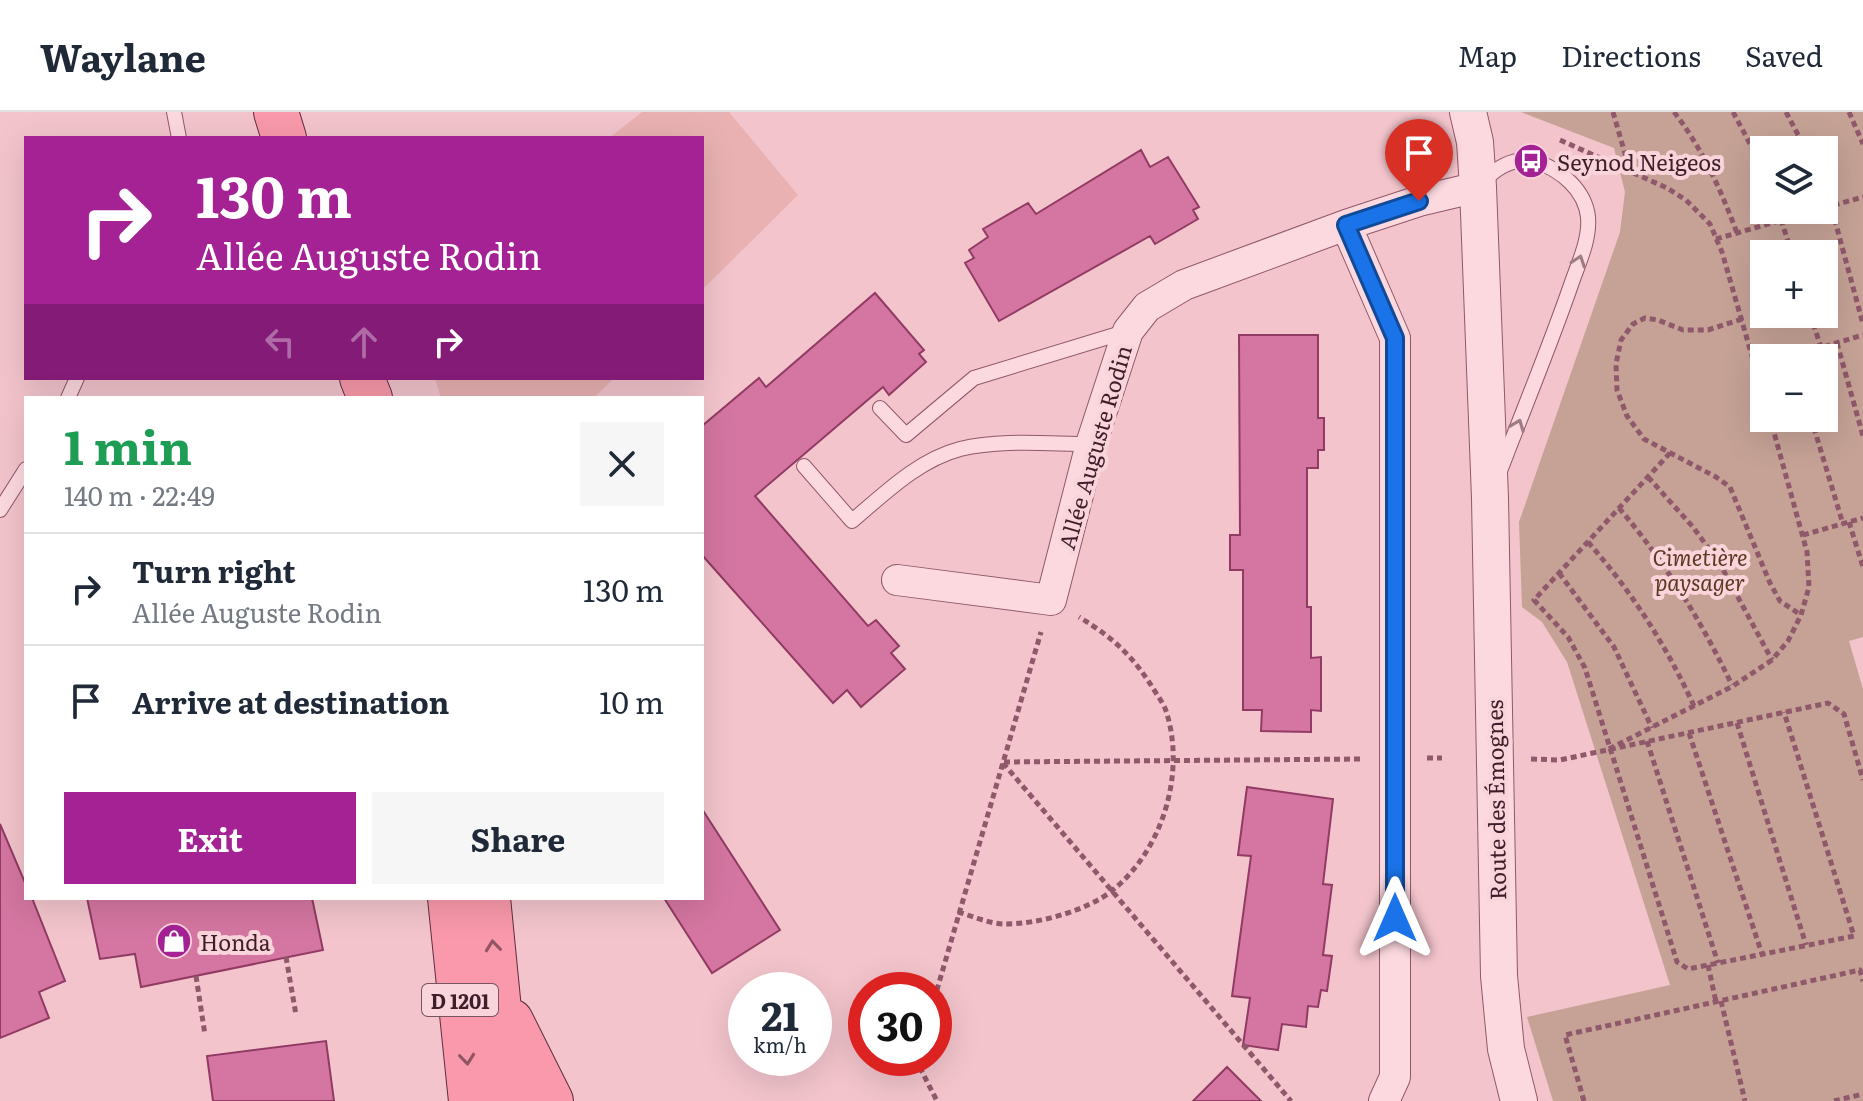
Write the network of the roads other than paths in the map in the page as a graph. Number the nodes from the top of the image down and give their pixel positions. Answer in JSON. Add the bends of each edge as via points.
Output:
{"nodes":[{"id":1,"x":174,"y":112,"type":"edge"},
{"id":2,"x":276,"y":112,"type":"edge"},
{"id":3,"x":1468,"y":112,"type":"edge"},
{"id":4,"x":179,"y":136,"type":"edge"},
{"id":5,"x":283,"y":136,"type":"edge"},
{"id":6,"x":1478,"y":187,"type":"junction"},
{"id":7,"x":1346,"y":225,"type":"junction"},
{"id":8,"x":1128,"y":331,"type":"junction"},
{"id":9,"x":880,"y":408,"type":"dead end"},
{"id":10,"x":1091,"y":444,"type":"junction"},
{"id":11,"x":804,"y":466,"type":"dead end"},
{"id":12,"x":24,"y":472,"type":"edge"},
{"id":13,"x":1490,"y":498,"type":"junction"},
{"id":14,"x":0,"y":510,"type":"edge"},
{"id":15,"x":897,"y":580,"type":"dead end"},
{"id":16,"x":450,"y":900,"type":"edge"},
{"id":17,"x":488,"y":900,"type":"edge"},
{"id":18,"x":498,"y":995,"type":"junction"},
{"id":19,"x":471,"y":1101,"type":"edge"},
{"id":20,"x":508,"y":1101,"type":"edge"},
{"id":21,"x":551,"y":1101,"type":"edge"},
{"id":22,"x":1384,"y":1101,"type":"edge"},
{"id":23,"x":1519,"y":1101,"type":"edge"}],
"edges":[{"from":1,"to":4,"type":"lane"},
{"from":2,"to":5,"type":"main road"},
{"from":3,"to":6,"type":"street","name":"Route des Émognes"},
{"from":6,"to":7,"type":"street","name":"Allée Auguste Rodin"},
{"from":6,"to":13,"type":"street","name":"Route des Émognes"},
{"from":13,"to":6,"type":"lane","name":"Route des Émognes","one_way":true,"via":[[1566,300],[1588,219],[1584,201],[1570,182],[1554,168],[1531,161],[1507,162]]},
{"from":7,"to":8,"type":"street","name":"Allée Auguste Rodin","via":[[1184,285],[1147,307]]},
{"from":7,"to":22,"type":"street","via":[[1395,338],[1395,1077]]},
{"from":8,"to":9,"type":"lane","via":[[974,378],[906,435]]},
{"from":8,"to":10,"type":"street","name":"Allée Auguste Rodin"},
{"from":10,"to":11,"type":"lane","via":[[957,450],[912,472],[852,521]]},
{"from":10,"to":15,"type":"street","name":"Allée Auguste Rodin","via":[[1051,600]]},
{"from":12,"to":14,"type":"lane"},
{"from":13,"to":23,"type":"street","name":"Route des Émognes","via":[[1499,976],[1506,1049]]},
{"from":16,"to":19,"type":"main road","number":"D 1201","one_way":true},
{"from":18,"to":17,"type":"main road","number":"D 1201","one_way":true},
{"from":18,"to":20,"type":"main road","number":"D 1201"},
{"from":18,"to":21,"type":"main road"}]}
